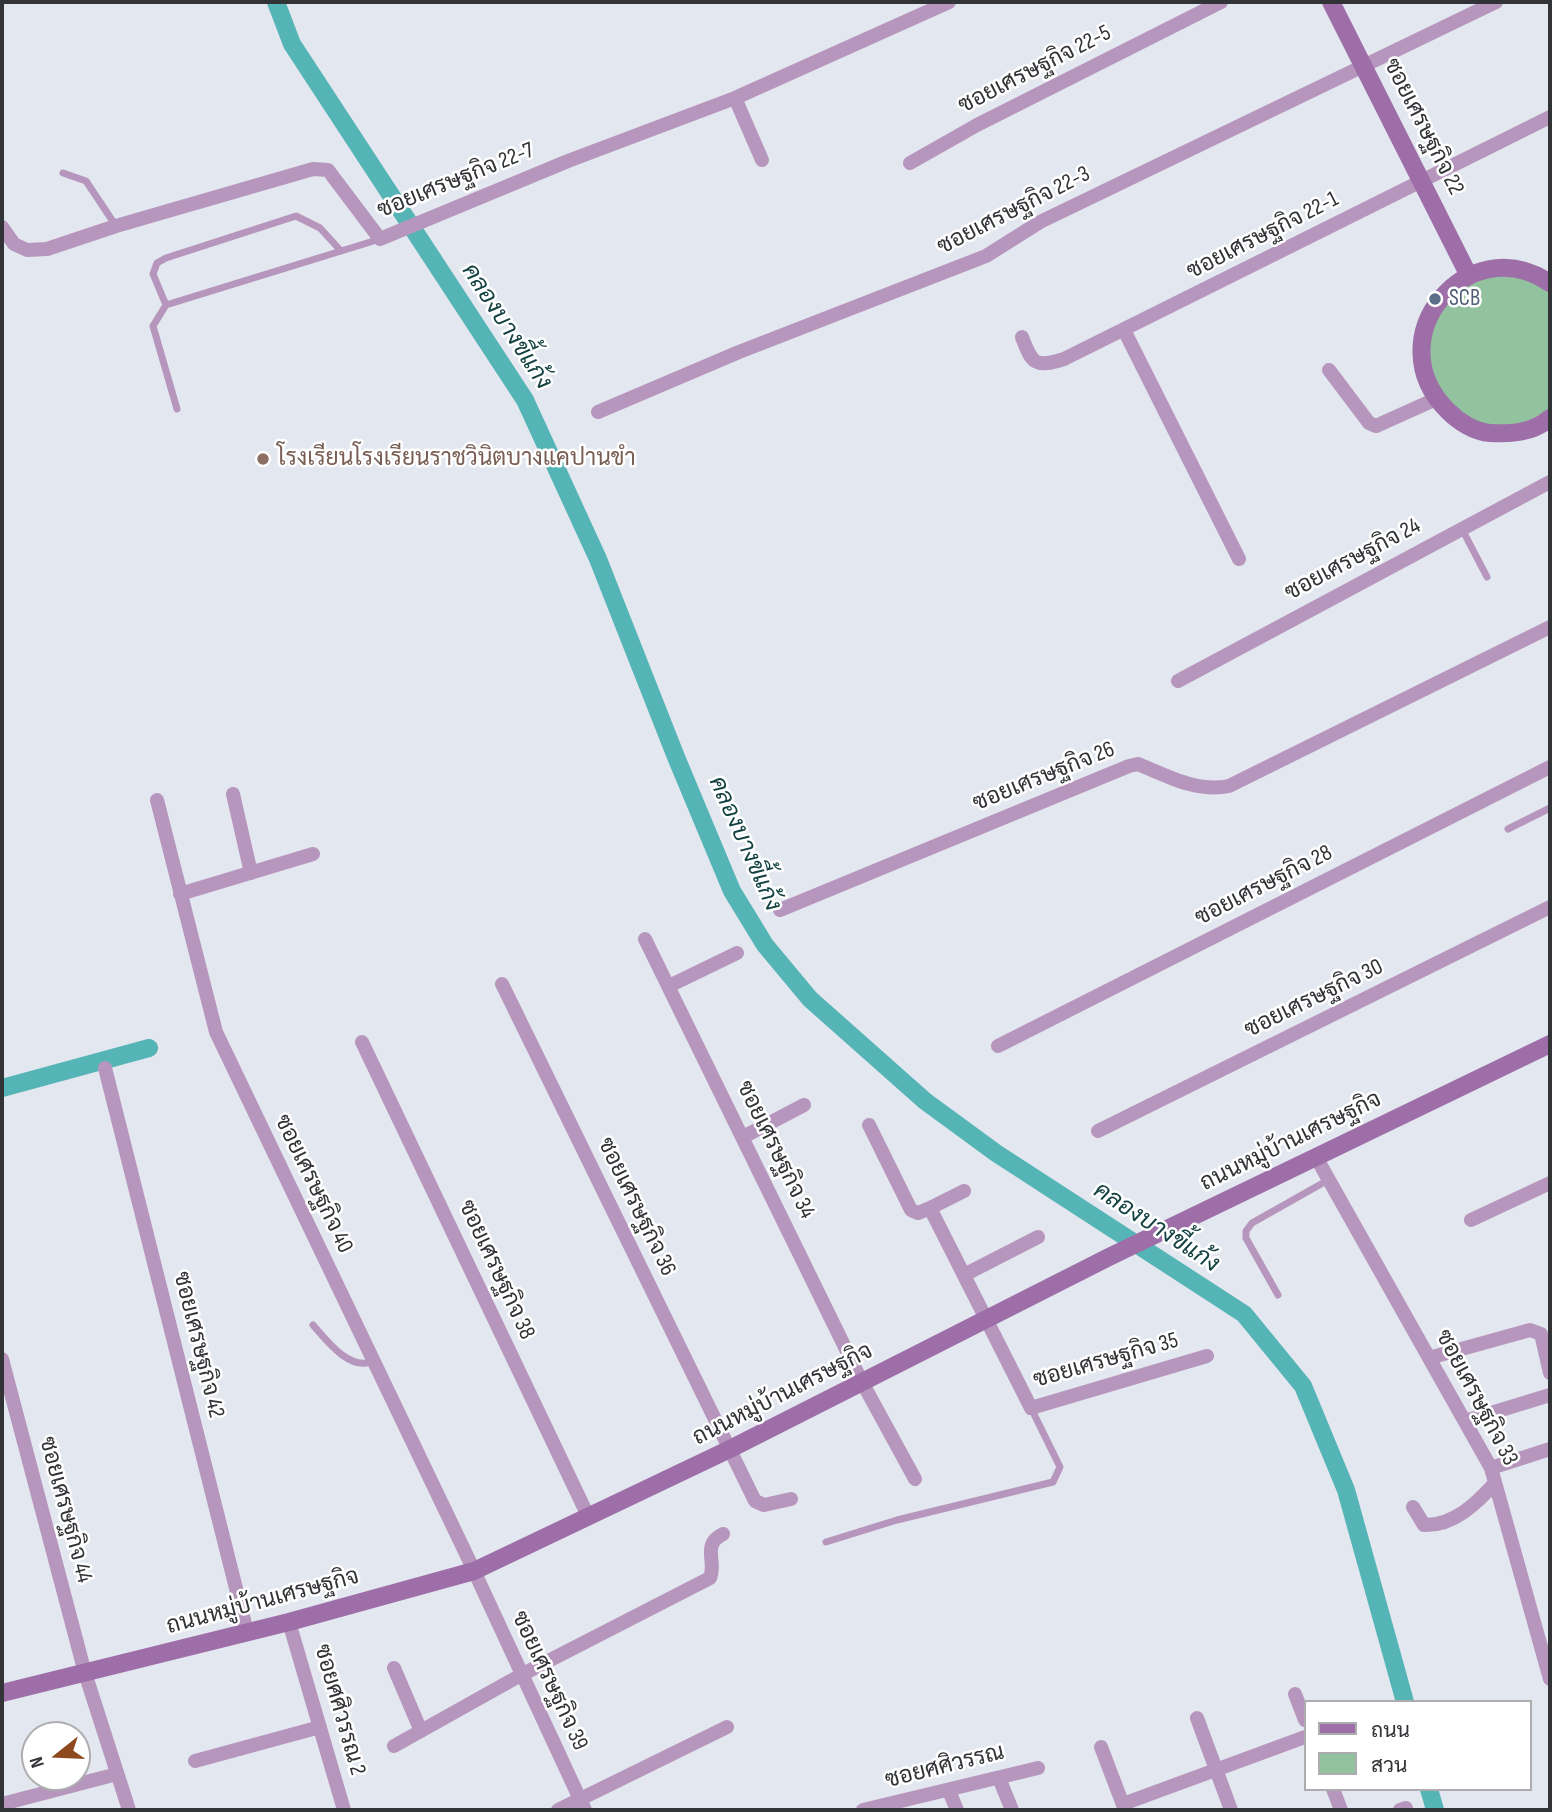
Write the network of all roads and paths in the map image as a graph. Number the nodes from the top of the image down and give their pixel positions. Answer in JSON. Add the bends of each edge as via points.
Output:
{"nodes":[{"id":1,"x":949,"y":2,"type":"edge"},
{"id":2,"x":1221,"y":2,"type":"edge"},
{"id":3,"x":1331,"y":2,"type":"edge"},
{"id":4,"x":1496,"y":2,"type":"edge"},
{"id":5,"x":1365,"y":67,"type":"junction"},
{"id":6,"x":735,"y":98,"type":"junction"},
{"id":7,"x":1550,"y":117,"type":"edge"},
{"id":8,"x":762,"y":160,"type":"dead end"},
{"id":9,"x":909,"y":163,"type":"dead end"},
{"id":10,"x":63,"y":173,"type":"dead end"},
{"id":11,"x":1422,"y":181,"type":"junction"},
{"id":12,"x":116,"y":226,"type":"junction"},
{"id":13,"x":2,"y":227,"type":"edge"},
{"id":14,"x":385,"y":238,"type":"junction"},
{"id":15,"x":341,"y":251,"type":"junction"},
{"id":16,"x":1469,"y":276,"type":"junction"},
{"id":17,"x":1550,"y":283,"type":"edge"},
{"id":18,"x":166,"y":305,"type":"junction"},
{"id":19,"x":1124,"y":330,"type":"junction"},
{"id":20,"x":1022,"y":337,"type":"dead end"},
{"id":21,"x":1329,"y":370,"type":"dead end"},
{"id":22,"x":1436,"y":399,"type":"junction"},
{"id":23,"x":177,"y":409,"type":"dead end"},
{"id":24,"x":598,"y":411,"type":"dead end"},
{"id":25,"x":1548,"y":427,"type":"edge"},
{"id":26,"x":1550,"y":482,"type":"edge"},
{"id":27,"x":1462,"y":528,"type":"junction"},
{"id":28,"x":1239,"y":559,"type":"dead end"},
{"id":29,"x":1488,"y":577,"type":"dead end"},
{"id":30,"x":1550,"y":627,"type":"edge"},
{"id":31,"x":1178,"y":681,"type":"dead end"},
{"id":32,"x":1550,"y":767,"type":"edge"},
{"id":33,"x":233,"y":794,"type":"dead end"},
{"id":34,"x":157,"y":800,"type":"dead end"},
{"id":35,"x":1550,"y":808,"type":"edge"},
{"id":36,"x":1508,"y":830,"type":"dead end"},
{"id":37,"x":313,"y":854,"type":"dead end"},
{"id":38,"x":251,"y":873,"type":"junction"},
{"id":39,"x":180,"y":894,"type":"junction"},
{"id":40,"x":1550,"y":907,"type":"edge"},
{"id":41,"x":780,"y":910,"type":"dead end"},
{"id":42,"x":645,"y":939,"type":"dead end"},
{"id":43,"x":737,"y":953,"type":"dead end"},
{"id":44,"x":502,"y":984,"type":"dead end"},
{"id":45,"x":669,"y":986,"type":"junction"},
{"id":46,"x":362,"y":1042,"type":"dead end"},
{"id":47,"x":1550,"y":1044,"type":"edge"},
{"id":48,"x":998,"y":1046,"type":"dead end"},
{"id":49,"x":106,"y":1068,"type":"dead end"},
{"id":50,"x":804,"y":1105,"type":"dead end"},
{"id":51,"x":869,"y":1125,"type":"dead end"},
{"id":52,"x":1098,"y":1132,"type":"dead end"},
{"id":53,"x":743,"y":1137,"type":"junction"},
{"id":54,"x":1316,"y":1157,"type":"junction"},
{"id":55,"x":1331,"y":1179,"type":"junction"},
{"id":56,"x":1550,"y":1183,"type":"edge"},
{"id":57,"x":964,"y":1191,"type":"dead end"},
{"id":58,"x":930,"y":1208,"type":"junction"},
{"id":59,"x":1471,"y":1220,"type":"dead end"},
{"id":60,"x":1038,"y":1237,"type":"dead end"},
{"id":61,"x":964,"y":1275,"type":"junction"},
{"id":62,"x":1278,"y":1295,"type":"dead end"},
{"id":63,"x":985,"y":1319,"type":"junction"},
{"id":64,"x":313,"y":1325,"type":"dead end"},
{"id":65,"x":1207,"y":1356,"type":"dead end"},
{"id":66,"x":1429,"y":1358,"type":"junction"},
{"id":67,"x":2,"y":1359,"type":"edge"},
{"id":68,"x":373,"y":1361,"type":"junction"},
{"id":69,"x":1550,"y":1373,"type":"edge"},
{"id":70,"x":862,"y":1382,"type":"junction"},
{"id":71,"x":1550,"y":1395,"type":"edge"},
{"id":72,"x":1031,"y":1408,"type":"junction"},
{"id":73,"x":1465,"y":1422,"type":"junction"},
{"id":74,"x":1550,"y":1449,"type":"edge"},
{"id":75,"x":730,"y":1450,"type":"junction"},
{"id":76,"x":1491,"y":1468,"type":"junction"},
{"id":77,"x":915,"y":1479,"type":"dead end"},
{"id":78,"x":1495,"y":1483,"type":"junction"},
{"id":79,"x":791,"y":1499,"type":"dead end"},
{"id":80,"x":1413,"y":1507,"type":"dead end"},
{"id":81,"x":589,"y":1518,"type":"junction"},
{"id":82,"x":723,"y":1534,"type":"dead end"},
{"id":83,"x":826,"y":1542,"type":"dead end"},
{"id":84,"x":474,"y":1570,"type":"junction"},
{"id":85,"x":289,"y":1622,"type":"junction"},
{"id":86,"x":247,"y":1632,"type":"junction"},
{"id":87,"x":394,"y":1668,"type":"dead end"},
{"id":88,"x":85,"y":1673,"type":"junction"},
{"id":89,"x":520,"y":1675,"type":"junction"},
{"id":90,"x":1550,"y":1679,"type":"edge"},
{"id":91,"x":2,"y":1693,"type":"edge"},
{"id":92,"x":1295,"y":1694,"type":"dead end"},
{"id":93,"x":1304,"y":1717,"type":"edge"},
{"id":94,"x":1196,"y":1718,"type":"dead end"},
{"id":95,"x":320,"y":1727,"type":"junction"},
{"id":96,"x":727,"y":1727,"type":"dead end"},
{"id":97,"x":421,"y":1731,"type":"junction"},
{"id":98,"x":1304,"y":1737,"type":"edge"},
{"id":99,"x":394,"y":1746,"type":"dead end"},
{"id":100,"x":1101,"y":1747,"type":"dead end"},
{"id":101,"x":195,"y":1761,"type":"dead end"},
{"id":102,"x":1038,"y":1768,"type":"dead end"},
{"id":103,"x":1216,"y":1771,"type":"junction"},
{"id":104,"x":117,"y":1774,"type":"junction"},
{"id":105,"x":999,"y":1778,"type":"junction"},
{"id":106,"x":949,"y":1791,"type":"junction"},
{"id":107,"x":1334,"y":1791,"type":"edge"},
{"id":108,"x":2,"y":1804,"type":"edge"},
{"id":109,"x":582,"y":1805,"type":"edge"},
{"id":110,"x":1124,"y":1807,"type":"edge"},
{"id":111,"x":129,"y":1810,"type":"edge"},
{"id":112,"x":344,"y":1810,"type":"edge"},
{"id":113,"x":558,"y":1810,"type":"edge"},
{"id":114,"x":863,"y":1810,"type":"edge"},
{"id":115,"x":957,"y":1810,"type":"edge"},
{"id":116,"x":1012,"y":1810,"type":"edge"},
{"id":117,"x":1231,"y":1810,"type":"edge"},
{"id":118,"x":1339,"y":1810,"type":"edge"}],
"edges":[{"from":1,"to":6,"type":"street","name":"ซอยเศรษฐกิจ 22-7"},
{"from":2,"to":9,"type":"street","name":"ซอยเศรษฐกิจ 22-5"},
{"from":3,"to":5,"type":"street","name":"ซอยเศรษฐกิจ 22"},
{"from":4,"to":5,"type":"street","name":"ซอยเศรษฐกิจ 22-3"},
{"from":5,"to":11,"type":"street","name":"ซอยเศรษฐกิจ 22"},
{"from":5,"to":24,"type":"street","name":"ซอยเศรษฐกิจ 22-3","via":[[1040,222],[986,256]]},
{"from":6,"to":8,"type":"street"},
{"from":6,"to":14,"type":"street","name":"ซอยเศรษฐกิจ 22-7","via":[[568,161]]},
{"from":7,"to":11,"type":"street","name":"ซอยเศรษฐกิจ 22-1"},
{"from":10,"to":12,"type":"lane","via":[[86,181]]},
{"from":11,"to":16,"type":"street","name":"ซอยเศรษฐกิจ 22"},
{"from":11,"to":19,"type":"street","name":"ซอยเศรษฐกิจ 22-1"},
{"from":12,"to":13,"type":"street","name":"ซอยเศรษฐกิจ 22-7","via":[[47,249],[27,250],[14,244]]},
{"from":12,"to":14,"type":"street","name":"ซอยเศรษฐกิจ 22-7","via":[[313,169],[328,170]]},
{"from":14,"to":15,"type":"lane"},
{"from":15,"to":18,"type":"lane"},
{"from":15,"to":18,"type":"lane","via":[[320,228],[296,216],[157,264],[153,274]]},
{"from":16,"to":17,"type":"street","via":[[1494,268],[1522,270]]},
{"from":16,"to":22,"type":"street","via":[[1444,293],[1422,333],[1424,373]]},
{"from":18,"to":23,"type":"lane","via":[[153,326]]},
{"from":19,"to":20,"type":"street","name":"ซอยเศรษฐกิจ 22-1","via":[[1045,365],[1030,358]]},
{"from":19,"to":28,"type":"street"},
{"from":21,"to":22,"type":"street","via":[[1376,426]]},
{"from":22,"to":25,"type":"street","via":[[1457,420],[1484,432],[1513,434]]},
{"from":26,"to":27,"type":"street","name":"ซอยเศรษฐกิจ 24"},
{"from":27,"to":29,"type":"lane"},
{"from":27,"to":31,"type":"street","name":"ซอยเศรษฐกิจ 24"},
{"from":30,"to":41,"type":"street","name":"ซอยเศรษฐกิจ 26","via":[[1229,786],[1200,787],[1138,764],[1129,766]]},
{"from":32,"to":48,"type":"street","name":"ซอยเศรษฐกิจ 28"},
{"from":33,"to":38,"type":"street"},
{"from":34,"to":39,"type":"street","name":"ซอยเศรษฐกิจ 40"},
{"from":35,"to":36,"type":"lane"},
{"from":37,"to":38,"type":"street"},
{"from":38,"to":39,"type":"street"},
{"from":39,"to":68,"type":"street","name":"ซอยเศรษฐกิจ 40","via":[[216,1032]]},
{"from":40,"to":52,"type":"street","name":"ซอยเศรษฐกิจ 30"},
{"from":42,"to":45,"type":"street","name":"ซอยเศรษฐกิจ 34"},
{"from":43,"to":45,"type":"street"},
{"from":44,"to":75,"type":"street","name":"ซอยเศรษฐกิจ 36"},
{"from":45,"to":53,"type":"street","name":"ซอยเศรษฐกิจ 34"},
{"from":46,"to":81,"type":"street","name":"ซอยเศรษฐกิจ 38"},
{"from":47,"to":54,"type":"street","name":"ถนนหมู่บ้านเศรษฐกิจ"},
{"from":49,"to":86,"type":"street","name":"ซอยเศรษฐกิจ 42"},
{"from":50,"to":53,"type":"street"},
{"from":51,"to":58,"type":"street","via":[[911,1210],[918,1213]]},
{"from":53,"to":70,"type":"street","name":"ซอยเศรษฐกิจ 34"},
{"from":54,"to":55,"type":"street","name":"ซอยเศรษฐกิจ 33"},
{"from":54,"to":63,"type":"street","name":"ถนนหมู่บ้านเศรษฐกิจ"},
{"from":55,"to":62,"type":"lane","via":[[1252,1223],[1246,1231]]},
{"from":55,"to":66,"type":"street","name":"ซอยเศรษฐกิจ 33"},
{"from":56,"to":59,"type":"street"},
{"from":57,"to":58,"type":"street"},
{"from":58,"to":61,"type":"street","name":"ซอยเศรษฐกิจ 35"},
{"from":60,"to":61,"type":"street"},
{"from":61,"to":63,"type":"street","name":"ซอยเศรษฐกิจ 35"},
{"from":63,"to":70,"type":"street","name":"ถนนหมู่บ้านเศรษฐกิจ"},
{"from":63,"to":72,"type":"street","name":"ซอยเศรษฐกิจ 35"},
{"from":64,"to":68,"type":"lane","via":[[342,1354],[358,1363]]},
{"from":65,"to":72,"type":"street","name":"ซอยเศรษฐกิจ 35"},
{"from":66,"to":69,"type":"street","via":[[1530,1330],[1541,1334]]},
{"from":66,"to":73,"type":"street","name":"ซอยเศรษฐกิจ 33"},
{"from":67,"to":88,"type":"street","name":"ซอยเศรษฐกิจ 44"},
{"from":68,"to":84,"type":"street","name":"ซอยเศรษฐกิจ 40"},
{"from":70,"to":75,"type":"street","name":"ถนนหมู่บ้านเศรษฐกิจ"},
{"from":70,"to":77,"type":"street","name":"ซอยเศรษฐกิจ 34"},
{"from":71,"to":73,"type":"street"},
{"from":72,"to":83,"type":"lane","via":[[1060,1467],[1053,1482],[1009,1490]]},
{"from":73,"to":76,"type":"street","name":"ซอยเศรษฐกิจ 33"},
{"from":74,"to":76,"type":"street"},
{"from":75,"to":79,"type":"street","name":"ซอยเศรษฐกิจ 36","via":[[755,1501],[764,1505]]},
{"from":75,"to":81,"type":"street","name":"ถนนหมู่บ้านเศรษฐกิจ"},
{"from":76,"to":78,"type":"street","name":"ซอยเศรษฐกิจ 33"},
{"from":78,"to":80,"type":"street","via":[[1472,1506],[1448,1520],[1424,1525]]},
{"from":78,"to":90,"type":"street","name":"ซอยเศรษฐกิจ 33"},
{"from":81,"to":84,"type":"street","name":"ถนนหมู่บ้านเศรษฐกิจ"},
{"from":82,"to":89,"type":"street","via":[[709,1551],[710,1578]]},
{"from":84,"to":85,"type":"street","name":"ถนนหมู่บ้านเศรษฐกิจ"},
{"from":84,"to":89,"type":"street","name":"ซอยเศรษฐกิจ 39"},
{"from":85,"to":86,"type":"street","name":"ถนนหมู่บ้านเศรษฐกิจ"},
{"from":85,"to":95,"type":"street","name":"ซอยศศิวรรณ 2"},
{"from":86,"to":88,"type":"street","name":"ถนนหมู่บ้านเศรษฐกิจ"},
{"from":87,"to":97,"type":"street"},
{"from":88,"to":91,"type":"street","name":"ถนนหมู่บ้านเศรษฐกิจ"},
{"from":88,"to":104,"type":"street","name":"ซอยเศรษฐกิจ 44"},
{"from":89,"to":97,"type":"street"},
{"from":89,"to":109,"type":"street","name":"ซอยเศรษฐกิจ 39"},
{"from":92,"to":93,"type":"street"},
{"from":94,"to":103,"type":"street"},
{"from":95,"to":101,"type":"street"},
{"from":95,"to":112,"type":"street","name":"ซอยศศิวรรณ 2"},
{"from":96,"to":109,"type":"street"},
{"from":97,"to":99,"type":"street"},
{"from":98,"to":103,"type":"street"},
{"from":100,"to":110,"type":"street"},
{"from":102,"to":105,"type":"street","name":"ซอยศศิวรรณ"},
{"from":103,"to":110,"type":"street"},
{"from":103,"to":117,"type":"street"},
{"from":104,"to":108,"type":"street"},
{"from":104,"to":111,"type":"street","name":"ซอยเศรษฐกิจ 44"},
{"from":105,"to":106,"type":"street","name":"ซอยศศิวรรณ"},
{"from":105,"to":116,"type":"street"},
{"from":106,"to":114,"type":"street","name":"ซอยศศิวรรณ"},
{"from":106,"to":115,"type":"street"},
{"from":107,"to":118,"type":"street"},
{"from":109,"to":113,"type":"street"}]}
